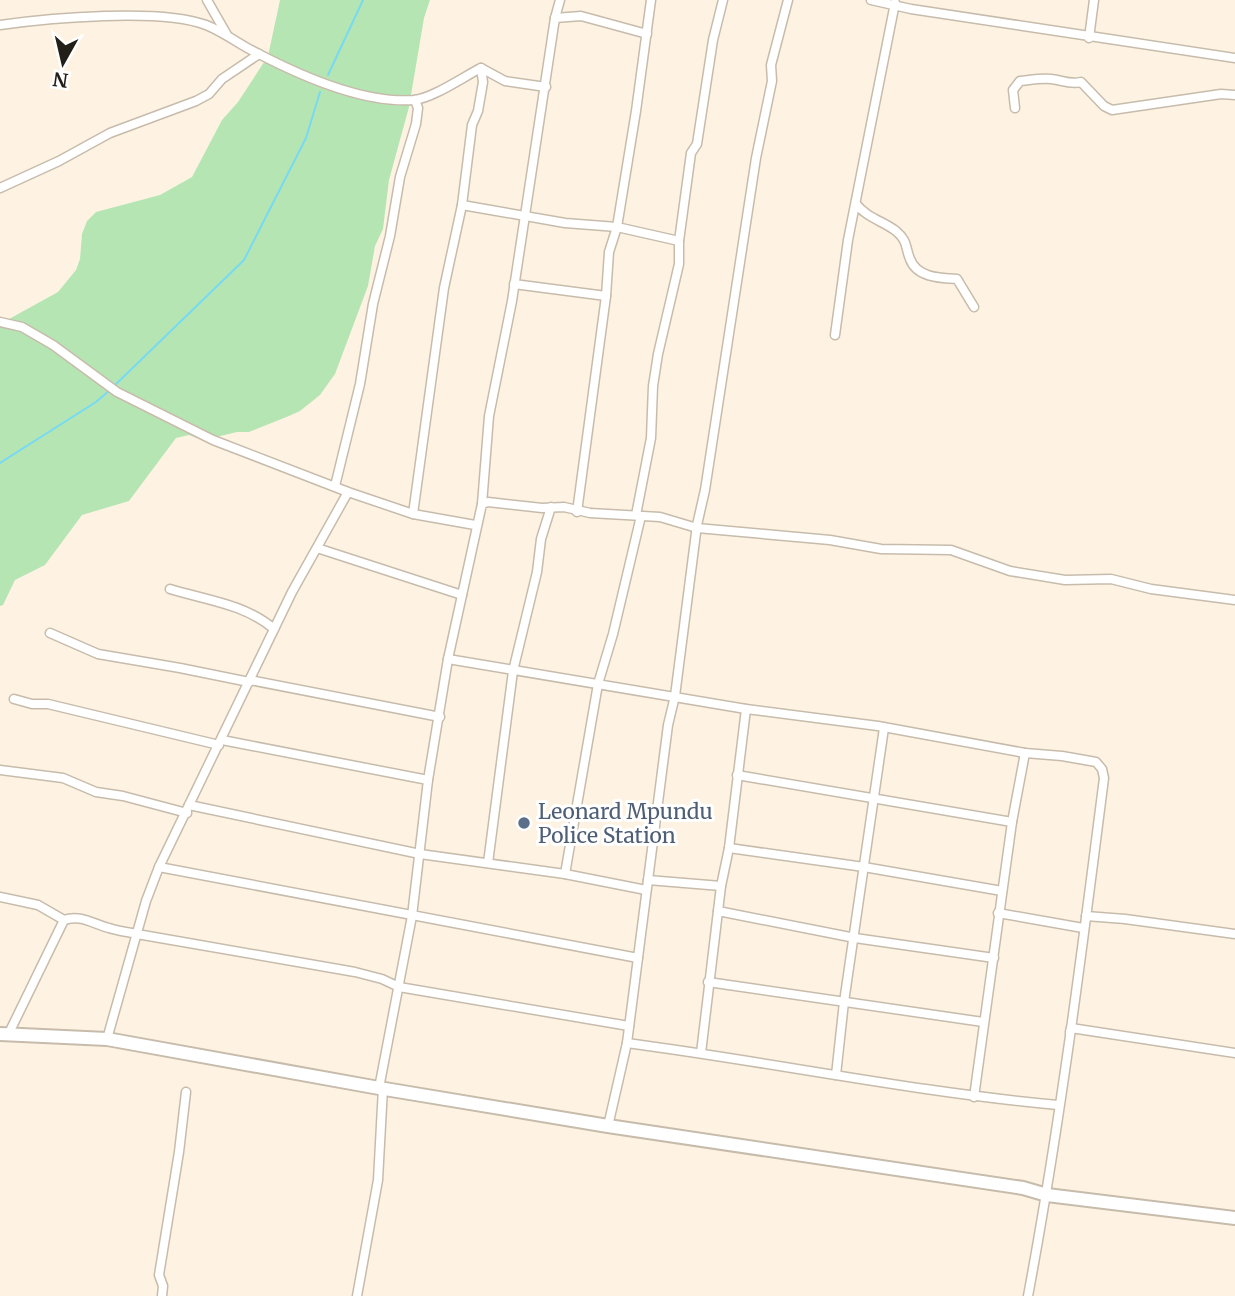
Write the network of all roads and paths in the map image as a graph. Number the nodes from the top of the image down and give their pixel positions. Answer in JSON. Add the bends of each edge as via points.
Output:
{"nodes":[{"id":1,"x":207,"y":0,"type":"edge"},
{"id":2,"x":560,"y":0,"type":"edge"},
{"id":3,"x":651,"y":0,"type":"edge"},
{"id":4,"x":723,"y":0,"type":"edge"},
{"id":5,"x":779,"y":0,"type":"edge"},
{"id":6,"x":788,"y":0,"type":"edge"},
{"id":7,"x":871,"y":0,"type":"edge"},
{"id":8,"x":1094,"y":0,"type":"edge"},
{"id":9,"x":895,"y":3,"type":"edge"},
{"id":10,"x":785,"y":14,"type":"junction"},
{"id":11,"x":555,"y":18,"type":"junction"},
{"id":12,"x":0,"y":25,"type":"edge"},
{"id":13,"x":647,"y":34,"type":"junction"},
{"id":14,"x":229,"y":38,"type":"junction"},
{"id":15,"x":1089,"y":38,"type":"junction"},
{"id":16,"x":259,"y":54,"type":"junction"},
{"id":17,"x":1235,"y":58,"type":"edge"},
{"id":18,"x":481,"y":68,"type":"junction"},
{"id":19,"x":546,"y":87,"type":"junction"},
{"id":20,"x":1235,"y":95,"type":"edge"},
{"id":21,"x":415,"y":100,"type":"junction"},
{"id":22,"x":1016,"y":108,"type":"dead end"},
{"id":23,"x":0,"y":188,"type":"edge"},
{"id":24,"x":856,"y":204,"type":"junction"},
{"id":25,"x":462,"y":205,"type":"junction"},
{"id":26,"x":525,"y":216,"type":"junction"},
{"id":27,"x":617,"y":227,"type":"junction"},
{"id":28,"x":679,"y":241,"type":"junction"},
{"id":29,"x":514,"y":284,"type":"junction"},
{"id":30,"x":606,"y":296,"type":"junction"},
{"id":31,"x":974,"y":307,"type":"dead end"},
{"id":32,"x":0,"y":322,"type":"edge"},
{"id":33,"x":835,"y":335,"type":"dead end"},
{"id":34,"x":335,"y":486,"type":"junction"},
{"id":35,"x":348,"y":492,"type":"junction"},
{"id":36,"x":482,"y":504,"type":"junction"},
{"id":37,"x":551,"y":507,"type":"junction"},
{"id":38,"x":577,"y":512,"type":"junction"},
{"id":39,"x":413,"y":514,"type":"junction"},
{"id":40,"x":639,"y":516,"type":"junction"},
{"id":41,"x":475,"y":525,"type":"junction"},
{"id":42,"x":697,"y":528,"type":"junction"},
{"id":43,"x":317,"y":548,"type":"junction"},
{"id":44,"x":170,"y":589,"type":"dead end"},
{"id":45,"x":462,"y":595,"type":"junction"},
{"id":46,"x":1235,"y":600,"type":"edge"},
{"id":47,"x":274,"y":629,"type":"junction"},
{"id":48,"x":50,"y":633,"type":"dead end"},
{"id":49,"x":448,"y":659,"type":"junction"},
{"id":50,"x":513,"y":671,"type":"junction"},
{"id":51,"x":249,"y":681,"type":"junction"},
{"id":52,"x":598,"y":684,"type":"junction"},
{"id":53,"x":675,"y":695,"type":"junction"},
{"id":54,"x":14,"y":699,"type":"dead end"},
{"id":55,"x":746,"y":709,"type":"junction"},
{"id":56,"x":440,"y":717,"type":"junction"},
{"id":57,"x":884,"y":728,"type":"junction"},
{"id":58,"x":221,"y":743,"type":"junction"},
{"id":59,"x":1025,"y":752,"type":"junction"},
{"id":60,"x":0,"y":770,"type":"edge"},
{"id":61,"x":737,"y":775,"type":"junction"},
{"id":62,"x":428,"y":780,"type":"junction"},
{"id":63,"x":872,"y":800,"type":"junction"},
{"id":64,"x":188,"y":809,"type":"junction"},
{"id":65,"x":1012,"y":822,"type":"junction"},
{"id":66,"x":729,"y":848,"type":"junction"},
{"id":67,"x":420,"y":854,"type":"junction"},
{"id":68,"x":488,"y":863,"type":"junction"},
{"id":69,"x":159,"y":867,"type":"junction"},
{"id":70,"x":863,"y":867,"type":"junction"},
{"id":71,"x":565,"y":874,"type":"junction"},
{"id":72,"x":648,"y":880,"type":"junction"},
{"id":73,"x":721,"y":886,"type":"junction"},
{"id":74,"x":646,"y":890,"type":"junction"},
{"id":75,"x":1002,"y":891,"type":"junction"},
{"id":76,"x":0,"y":897,"type":"edge"},
{"id":77,"x":718,"y":911,"type":"junction"},
{"id":78,"x":998,"y":913,"type":"junction"},
{"id":79,"x":412,"y":916,"type":"junction"},
{"id":80,"x":1086,"y":916,"type":"junction"},
{"id":81,"x":64,"y":920,"type":"junction"},
{"id":82,"x":1083,"y":928,"type":"junction"},
{"id":83,"x":137,"y":934,"type":"junction"},
{"id":84,"x":1235,"y":934,"type":"edge"},
{"id":85,"x":855,"y":939,"type":"junction"},
{"id":86,"x":638,"y":958,"type":"junction"},
{"id":87,"x":994,"y":958,"type":"junction"},
{"id":88,"x":708,"y":982,"type":"junction"},
{"id":89,"x":399,"y":987,"type":"junction"},
{"id":90,"x":844,"y":1002,"type":"junction"},
{"id":91,"x":984,"y":1022,"type":"junction"},
{"id":92,"x":629,"y":1026,"type":"junction"},
{"id":93,"x":5,"y":1034,"type":"edge"},
{"id":94,"x":1069,"y":1035,"type":"junction"},
{"id":95,"x":107,"y":1039,"type":"junction"},
{"id":96,"x":627,"y":1043,"type":"junction"},
{"id":97,"x":701,"y":1053,"type":"junction"},
{"id":98,"x":1235,"y":1053,"type":"edge"},
{"id":99,"x":836,"y":1075,"type":"junction"},
{"id":100,"x":381,"y":1088,"type":"junction"},
{"id":101,"x":186,"y":1092,"type":"dead end"},
{"id":102,"x":974,"y":1097,"type":"junction"},
{"id":103,"x":1058,"y":1105,"type":"junction"},
{"id":104,"x":608,"y":1126,"type":"junction"},
{"id":105,"x":1047,"y":1195,"type":"junction"},
{"id":106,"x":1235,"y":1218,"type":"edge"},
{"id":107,"x":162,"y":1296,"type":"edge"},
{"id":108,"x":357,"y":1296,"type":"edge"},
{"id":109,"x":1028,"y":1296,"type":"edge"}],
"edges":[{"from":1,"to":14,"type":"street"},
{"from":2,"to":11,"type":"street"},
{"from":3,"to":13,"type":"street"},
{"from":4,"to":28,"type":"street","via":[[697,144],[691,152]]},
{"from":5,"to":10,"type":"street"},
{"from":6,"to":10,"type":"street"},
{"from":7,"to":9,"type":"street"},
{"from":8,"to":15,"type":"street"},
{"from":9,"to":15,"type":"street"},
{"from":9,"to":24,"type":"street"},
{"from":10,"to":42,"type":"street","via":[[771,65],[772,81]]},
{"from":11,"to":13,"type":"street","via":[[580,16]]},
{"from":11,"to":19,"type":"street"},
{"from":12,"to":14,"type":"street","via":[[172,17],[206,25]]},
{"from":13,"to":27,"type":"street"},
{"from":14,"to":16,"type":"street"},
{"from":15,"to":17,"type":"street"},
{"from":16,"to":21,"type":"street","via":[[352,92]]},
{"from":16,"to":23,"type":"street","via":[[196,101],[110,133]]},
{"from":18,"to":19,"type":"street","via":[[505,81]]},
{"from":18,"to":21,"type":"street"},
{"from":18,"to":25,"type":"street","via":[[483,82],[472,125]]},
{"from":19,"to":26,"type":"street"},
{"from":20,"to":22,"type":"street","via":[[1112,110],[1081,82],[1020,80],[1013,90]]},
{"from":21,"to":34,"type":"street","via":[[416,124],[400,177]]},
{"from":24,"to":31,"type":"street","via":[[907,241],[910,261],[920,272],[957,279]]},
{"from":24,"to":33,"type":"street"},
{"from":25,"to":26,"type":"street"},
{"from":25,"to":39,"type":"street","via":[[444,288]]},
{"from":26,"to":27,"type":"street"},
{"from":26,"to":29,"type":"street"},
{"from":27,"to":28,"type":"street"},
{"from":27,"to":30,"type":"street","via":[[609,252]]},
{"from":28,"to":40,"type":"street","via":[[679,264],[655,376]]},
{"from":29,"to":30,"type":"street"},
{"from":29,"to":36,"type":"street","via":[[489,416]]},
{"from":30,"to":38,"type":"street"},
{"from":32,"to":34,"type":"street","via":[[22,327],[117,392],[214,440]]},
{"from":34,"to":35,"type":"street"},
{"from":35,"to":39,"type":"street"},
{"from":35,"to":43,"type":"street"},
{"from":36,"to":37,"type":"street"},
{"from":36,"to":41,"type":"street"},
{"from":37,"to":38,"type":"street"},
{"from":37,"to":50,"type":"street"},
{"from":38,"to":40,"type":"street"},
{"from":39,"to":41,"type":"street"},
{"from":40,"to":42,"type":"street"},
{"from":40,"to":52,"type":"street"},
{"from":41,"to":45,"type":"street"},
{"from":42,"to":46,"type":"street","via":[[830,540],[881,550],[951,550],[1010,571],[1065,580],[1111,579]]},
{"from":42,"to":53,"type":"street"},
{"from":43,"to":45,"type":"street"},
{"from":43,"to":47,"type":"street"},
{"from":44,"to":47,"type":"street","via":[[238,607]]},
{"from":45,"to":49,"type":"street"},
{"from":47,"to":51,"type":"street"},
{"from":48,"to":51,"type":"street","via":[[98,654]]},
{"from":49,"to":50,"type":"street"},
{"from":49,"to":56,"type":"street"},
{"from":50,"to":52,"type":"street"},
{"from":50,"to":68,"type":"street"},
{"from":51,"to":56,"type":"street"},
{"from":51,"to":58,"type":"street"},
{"from":52,"to":53,"type":"street"},
{"from":52,"to":71,"type":"street"},
{"from":53,"to":55,"type":"street"},
{"from":53,"to":72,"type":"street"},
{"from":54,"to":58,"type":"street"},
{"from":55,"to":57,"type":"street"},
{"from":55,"to":61,"type":"street"},
{"from":56,"to":62,"type":"street"},
{"from":57,"to":59,"type":"street"},
{"from":57,"to":63,"type":"street"},
{"from":58,"to":62,"type":"street"},
{"from":58,"to":64,"type":"street"},
{"from":59,"to":65,"type":"street"},
{"from":59,"to":80,"type":"street","via":[[1096,762],[1102,768]]},
{"from":60,"to":64,"type":"street","via":[[63,778],[96,792]]},
{"from":61,"to":63,"type":"street"},
{"from":61,"to":66,"type":"street"},
{"from":62,"to":67,"type":"street"},
{"from":63,"to":65,"type":"street"},
{"from":63,"to":70,"type":"street"},
{"from":64,"to":67,"type":"street"},
{"from":64,"to":69,"type":"street"},
{"from":65,"to":75,"type":"street"},
{"from":66,"to":70,"type":"street"},
{"from":66,"to":73,"type":"street"},
{"from":67,"to":68,"type":"street"},
{"from":67,"to":79,"type":"street"},
{"from":68,"to":71,"type":"street"},
{"from":69,"to":79,"type":"street"},
{"from":69,"to":83,"type":"street"},
{"from":70,"to":75,"type":"street"},
{"from":70,"to":85,"type":"street"},
{"from":71,"to":74,"type":"street"},
{"from":72,"to":73,"type":"street"},
{"from":72,"to":74,"type":"street"},
{"from":73,"to":77,"type":"street"},
{"from":74,"to":86,"type":"street"},
{"from":75,"to":78,"type":"street"},
{"from":76,"to":81,"type":"street","via":[[38,905]]},
{"from":77,"to":85,"type":"street"},
{"from":77,"to":88,"type":"street"},
{"from":78,"to":82,"type":"street"},
{"from":78,"to":87,"type":"street"},
{"from":79,"to":86,"type":"street"},
{"from":79,"to":89,"type":"street"},
{"from":80,"to":82,"type":"street"},
{"from":80,"to":84,"type":"street"},
{"from":81,"to":83,"type":"street","via":[[84,919]]},
{"from":81,"to":93,"type":"street"},
{"from":82,"to":94,"type":"street"},
{"from":83,"to":89,"type":"street","via":[[355,972]]},
{"from":83,"to":95,"type":"street"},
{"from":85,"to":87,"type":"street"},
{"from":85,"to":90,"type":"street"},
{"from":86,"to":92,"type":"street"},
{"from":87,"to":91,"type":"street"},
{"from":88,"to":90,"type":"street"},
{"from":88,"to":97,"type":"street"},
{"from":89,"to":92,"type":"street"},
{"from":89,"to":100,"type":"street"},
{"from":90,"to":91,"type":"street"},
{"from":90,"to":99,"type":"street"},
{"from":91,"to":102,"type":"street"},
{"from":92,"to":96,"type":"street"},
{"from":93,"to":95,"type":"street"},
{"from":94,"to":98,"type":"street","via":[[1071,1028]]},
{"from":94,"to":103,"type":"street"},
{"from":95,"to":100,"type":"street"},
{"from":96,"to":97,"type":"street"},
{"from":96,"to":104,"type":"street"},
{"from":97,"to":99,"type":"street"},
{"from":99,"to":102,"type":"street"},
{"from":100,"to":104,"type":"street"},
{"from":100,"to":108,"type":"street","via":[[378,1180]]},
{"from":101,"to":107,"type":"street","via":[[159,1275]]},
{"from":102,"to":103,"type":"street"},
{"from":103,"to":105,"type":"street"},
{"from":104,"to":105,"type":"street"},
{"from":105,"to":106,"type":"street"},
{"from":105,"to":109,"type":"street"}]}
